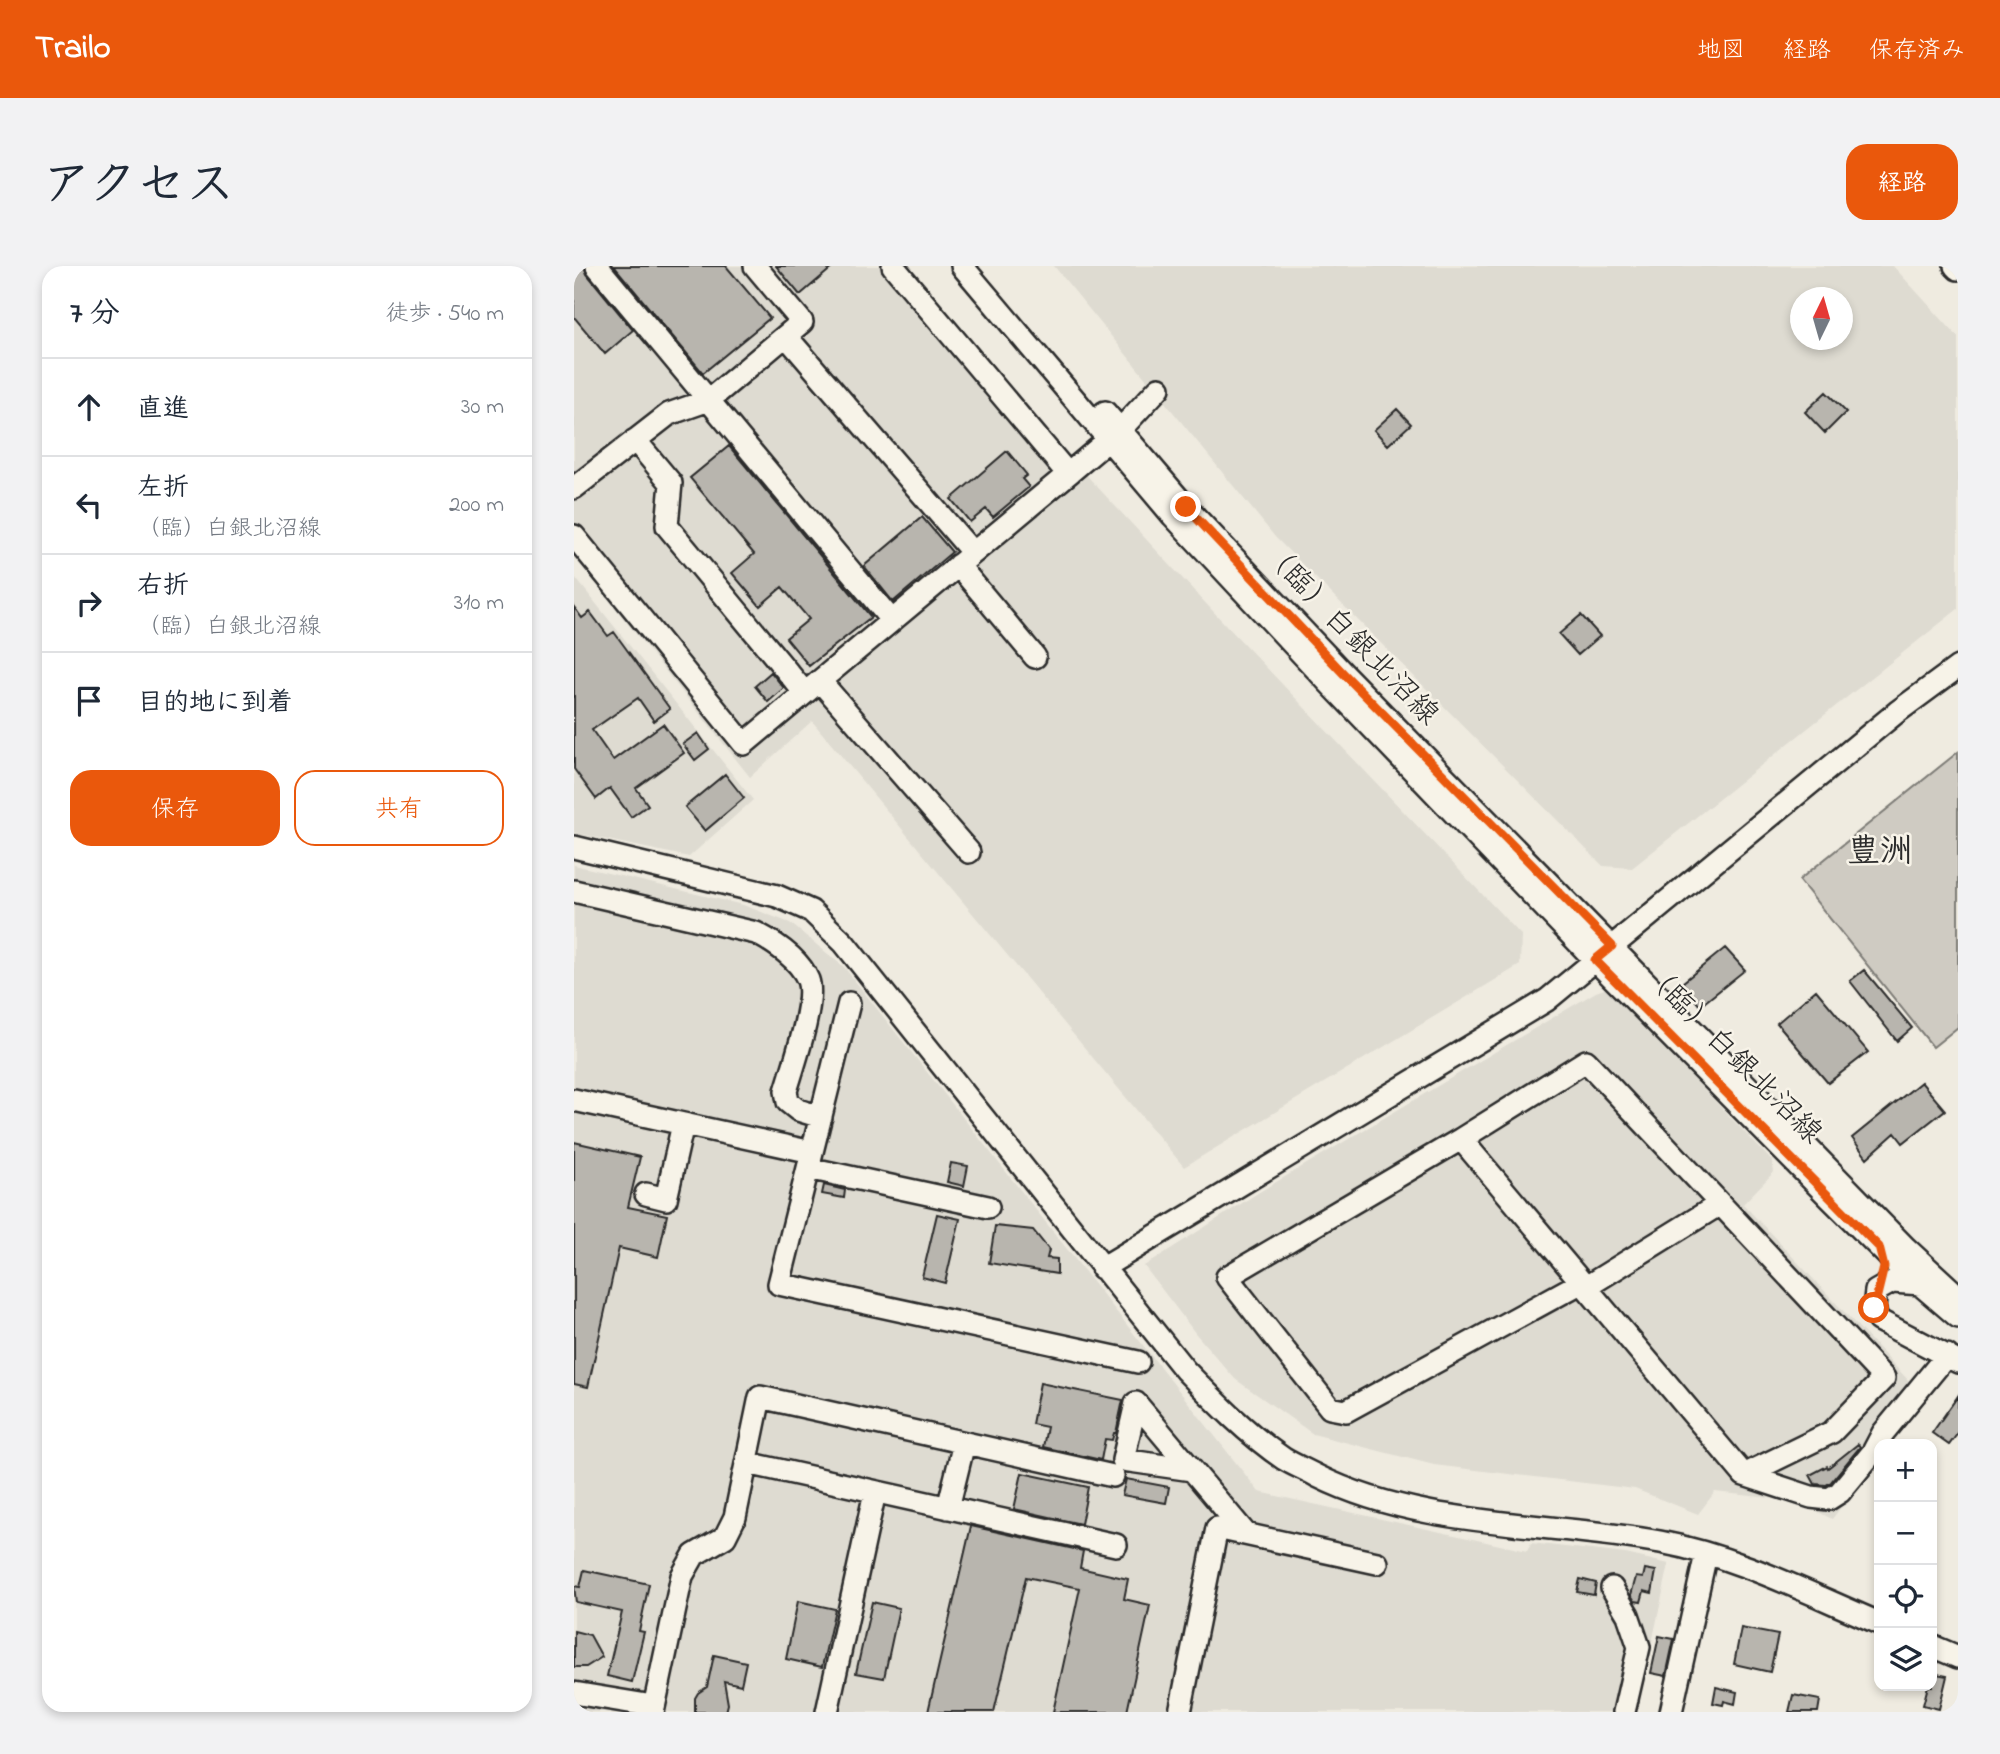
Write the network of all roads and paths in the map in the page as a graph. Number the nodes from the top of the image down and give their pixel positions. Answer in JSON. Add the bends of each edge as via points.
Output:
{"nodes":[{"id":1,"x":597,"y":266,"type":"edge"},
{"id":2,"x":755,"y":266,"type":"edge"},
{"id":3,"x":893,"y":266,"type":"edge"},
{"id":4,"x":962,"y":266,"type":"edge"},
{"id":5,"x":981,"y":266,"type":"edge"},
{"id":6,"x":786,"y":336,"type":"junction"},
{"id":7,"x":1159,"y":388,"type":"dead end"},
{"id":8,"x":709,"y":400,"type":"junction"},
{"id":9,"x":1115,"y":435,"type":"junction"},
{"id":10,"x":635,"y":440,"type":"junction"},
{"id":11,"x":1068,"y":474,"type":"junction"},
{"id":12,"x":574,"y":488,"type":"edge"},
{"id":13,"x":574,"y":536,"type":"edge"},
{"id":14,"x":966,"y":559,"type":"junction"},
{"id":15,"x":892,"y":621,"type":"junction"},
{"id":16,"x":1035,"y":657,"type":"dead end"},
{"id":17,"x":1958,"y":667,"type":"edge"},
{"id":18,"x":812,"y":687,"type":"junction"},
{"id":19,"x":574,"y":847,"type":"edge"},
{"id":20,"x":969,"y":852,"type":"dead end"},
{"id":21,"x":574,"y":891,"type":"edge"},
{"id":22,"x":1612,"y":946,"type":"junction"},
{"id":23,"x":1595,"y":960,"type":"junction"},
{"id":24,"x":849,"y":1003,"type":"dead end"},
{"id":25,"x":574,"y":1100,"type":"edge"},
{"id":26,"x":821,"y":1117,"type":"junction"},
{"id":27,"x":683,"y":1124,"type":"junction"},
{"id":28,"x":1461,"y":1139,"type":"junction"},
{"id":29,"x":810,"y":1160,"type":"junction"},
{"id":30,"x":646,"y":1194,"type":"dead end"},
{"id":31,"x":1720,"y":1204,"type":"junction"},
{"id":32,"x":988,"y":1207,"type":"dead end"},
{"id":33,"x":1879,"y":1247,"type":"junction"},
{"id":34,"x":1102,"y":1268,"type":"junction"},
{"id":35,"x":1922,"y":1284,"type":"junction"},
{"id":36,"x":1584,"y":1285,"type":"junction"},
{"id":37,"x":1955,"y":1288,"type":"edge"},
{"id":38,"x":1876,"y":1292,"type":"junction"},
{"id":39,"x":1958,"y":1317,"type":"edge"},
{"id":40,"x":1953,"y":1358,"type":"edge"},
{"id":41,"x":1138,"y":1362,"type":"dead end"},
{"id":42,"x":964,"y":1443,"type":"junction"},
{"id":43,"x":747,"y":1464,"type":"junction"},
{"id":44,"x":1192,"y":1470,"type":"dead end"},
{"id":45,"x":1744,"y":1475,"type":"junction"},
{"id":46,"x":1113,"y":1476,"type":"dead end"},
{"id":47,"x":874,"y":1492,"type":"junction"},
{"id":48,"x":948,"y":1508,"type":"junction"},
{"id":49,"x":1246,"y":1534,"type":"junction"},
{"id":50,"x":1116,"y":1545,"type":"dead end"},
{"id":51,"x":1706,"y":1554,"type":"junction"},
{"id":52,"x":1377,"y":1563,"type":"dead end"},
{"id":53,"x":1612,"y":1588,"type":"dead end"},
{"id":54,"x":1874,"y":1621,"type":"edge"},
{"id":55,"x":1937,"y":1648,"type":"edge"},
{"id":56,"x":1958,"y":1657,"type":"edge"},
{"id":57,"x":574,"y":1693,"type":"edge"},
{"id":58,"x":653,"y":1709,"type":"edge"},
{"id":59,"x":827,"y":1712,"type":"edge"},
{"id":60,"x":1180,"y":1712,"type":"edge"},
{"id":61,"x":1624,"y":1712,"type":"edge"},
{"id":62,"x":1671,"y":1712,"type":"edge"}],
"edges":[{"from":1,"to":8,"type":"street"},
{"from":2,"to":6,"type":"street","via":[[802,323]]},
{"from":3,"to":11,"type":"street"},
{"from":4,"to":9,"type":"street","name":"（臨）白銀北沼線"},
{"from":5,"to":9,"type":"street","name":"（臨）白銀北沼線"},
{"from":6,"to":8,"type":"street"},
{"from":6,"to":14,"type":"street"},
{"from":7,"to":9,"type":"street"},
{"from":8,"to":10,"type":"street","via":[[669,414]]},
{"from":8,"to":15,"type":"street"},
{"from":9,"to":11,"type":"street"},
{"from":9,"to":22,"type":"street","name":"（臨）白銀北沼線"},
{"from":9,"to":23,"type":"street","name":"（臨）白銀北沼線","via":[[1174,516]]},
{"from":10,"to":12,"type":"street"},
{"from":10,"to":18,"type":"street","via":[[671,483],[667,526]]},
{"from":11,"to":14,"type":"street"},
{"from":13,"to":18,"type":"street","via":[[744,744]]},
{"from":14,"to":15,"type":"street"},
{"from":14,"to":16,"type":"street"},
{"from":15,"to":18,"type":"street"},
{"from":17,"to":22,"type":"street"},
{"from":18,"to":20,"type":"street"},
{"from":19,"to":34,"type":"street","via":[[777,896],[811,911],[844,943]]},
{"from":21,"to":26,"type":"street","via":[[757,933],[797,964],[808,981],[810,1003],[786,1091],[788,1102],[798,1110]]},
{"from":22,"to":23,"type":"street"},
{"from":22,"to":37,"type":"street","name":"（臨）白銀北沼線","via":[[1841,1183]]},
{"from":23,"to":33,"type":"street","name":"（臨）白銀北沼線"},
{"from":23,"to":34,"type":"street","via":[[1547,1000]]},
{"from":24,"to":26,"type":"street"},
{"from":25,"to":27,"type":"street"},
{"from":26,"to":29,"type":"street"},
{"from":27,"to":29,"type":"street"},
{"from":27,"to":30,"type":"street","via":[[666,1199]]},
{"from":28,"to":31,"type":"street","via":[[1586,1061]]},
{"from":28,"to":36,"type":"street"},
{"from":28,"to":36,"type":"street","via":[[1227,1277],[1330,1408],[1346,1411]]},
{"from":29,"to":32,"type":"street"},
{"from":29,"to":41,"type":"street","via":[[779,1284]]},
{"from":31,"to":36,"type":"street"},
{"from":31,"to":45,"type":"street","via":[[1884,1378],[1832,1432]]},
{"from":33,"to":35,"type":"street","name":"（臨）白銀北沼線"},
{"from":33,"to":38,"type":"street","via":[[1884,1267]]},
{"from":34,"to":51,"type":"street","via":[[1185,1370],[1232,1418],[1285,1460],[1338,1486],[1392,1505],[1451,1517],[1660,1542]]},
{"from":35,"to":38,"type":"street","via":[[1892,1282]]},
{"from":35,"to":39,"type":"street","name":"（臨）白銀北沼線"},
{"from":36,"to":45,"type":"street"},
{"from":38,"to":40,"type":"street","via":[[1878,1320]]},
{"from":40,"to":45,"type":"street","via":[[1884,1433],[1840,1492],[1829,1499]]},
{"from":42,"to":43,"type":"street","via":[[760,1397]]},
{"from":42,"to":46,"type":"street"},
{"from":42,"to":48,"type":"street"},
{"from":43,"to":47,"type":"street"},
{"from":43,"to":58,"type":"street","via":[[735,1517],[725,1537],[694,1555],[682,1576]]},
{"from":44,"to":49,"type":"street"},
{"from":47,"to":48,"type":"street"},
{"from":47,"to":59,"type":"street"},
{"from":48,"to":50,"type":"street"},
{"from":49,"to":52,"type":"street"},
{"from":49,"to":60,"type":"street","via":[[1217,1528]]},
{"from":51,"to":54,"type":"street"},
{"from":51,"to":62,"type":"street"},
{"from":53,"to":61,"type":"street","via":[[1639,1647]]},
{"from":55,"to":56,"type":"street"},
{"from":57,"to":58,"type":"street"}]}
